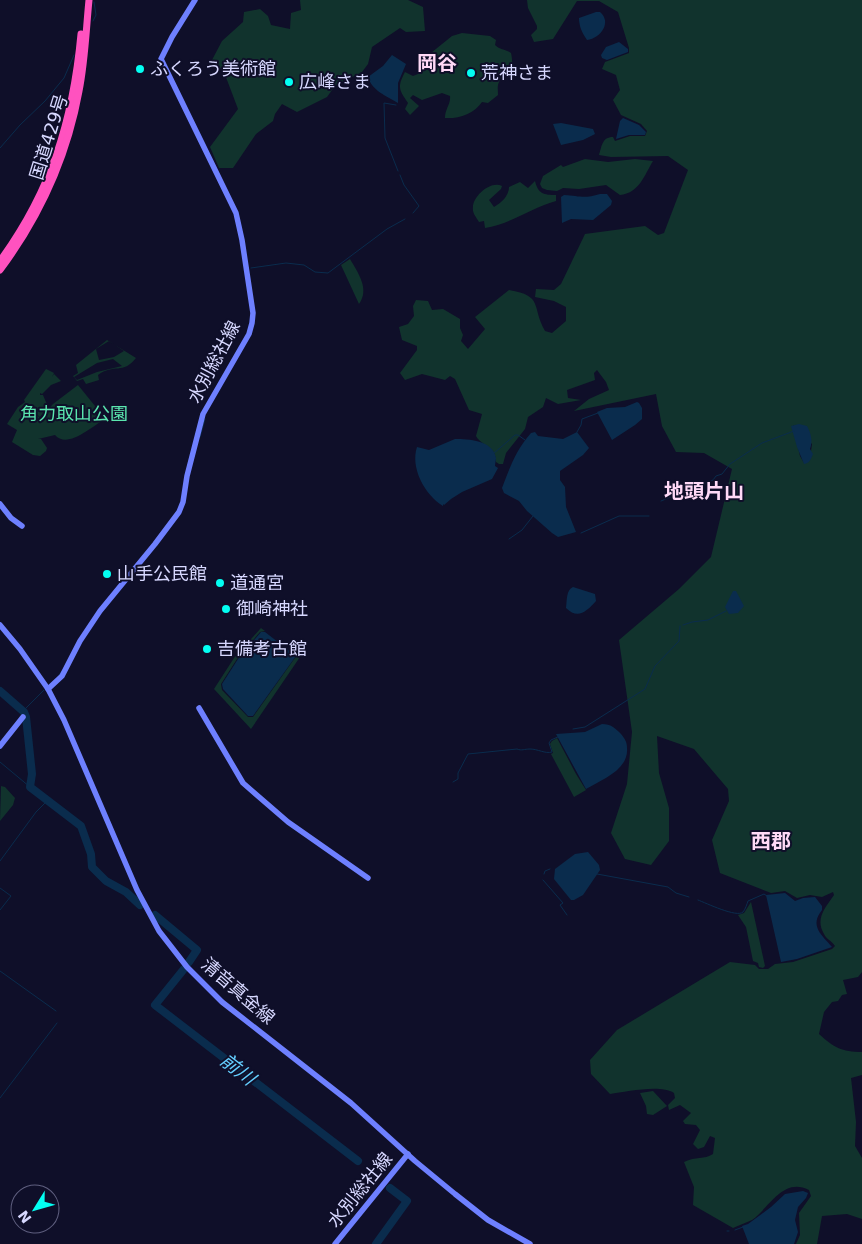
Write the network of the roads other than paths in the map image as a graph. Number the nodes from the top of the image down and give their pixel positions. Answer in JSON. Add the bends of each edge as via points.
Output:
{"nodes":[{"id":1,"x":84,"y":0,"type":"edge"},
{"id":2,"x":89,"y":0,"type":"edge"},
{"id":3,"x":195,"y":0,"type":"edge"},
{"id":4,"x":0,"y":261,"type":"edge"},
{"id":5,"x":0,"y":270,"type":"edge"},
{"id":6,"x":0,"y":504,"type":"edge"},
{"id":7,"x":22,"y":526,"type":"dead end"},
{"id":8,"x":0,"y":624,"type":"edge"},
{"id":9,"x":48,"y":689,"type":"junction"},
{"id":10,"x":199,"y":708,"type":"dead end"},
{"id":11,"x":23,"y":717,"type":"dead end"},
{"id":12,"x":0,"y":746,"type":"edge"},
{"id":13,"x":368,"y":878,"type":"dead end"},
{"id":14,"x":408,"y":1154,"type":"junction"},
{"id":15,"x":335,"y":1244,"type":"edge"},
{"id":16,"x":530,"y":1244,"type":"edge"}],
"edges":[{"from":1,"to":4,"type":"highway","name":"国道429号","via":[[74,88],[63,138],[25,225]]},
{"from":2,"to":5,"type":"highway","name":"国道429号","via":[[80,90],[65,148],[30,228]]},
{"from":3,"to":9,"type":"main road","name":"水別総社線","via":[[162,59],[236,213],[252,323],[249,334],[203,414],[179,512],[100,611],[62,676]]},
{"from":6,"to":7,"type":"main road"},
{"from":8,"to":9,"type":"main road","name":"清音真金線"},
{"from":9,"to":14,"type":"main road","name":"清音真金線","via":[[137,890],[174,951],[210,992],[351,1103]]},
{"from":10,"to":13,"type":"main road","via":[[243,783],[288,822]]},
{"from":11,"to":12,"type":"main road"},
{"from":14,"to":15,"type":"main road","name":"水別総社線"},
{"from":14,"to":16,"type":"main road","name":"清音真金線","via":[[488,1220]]}]}
